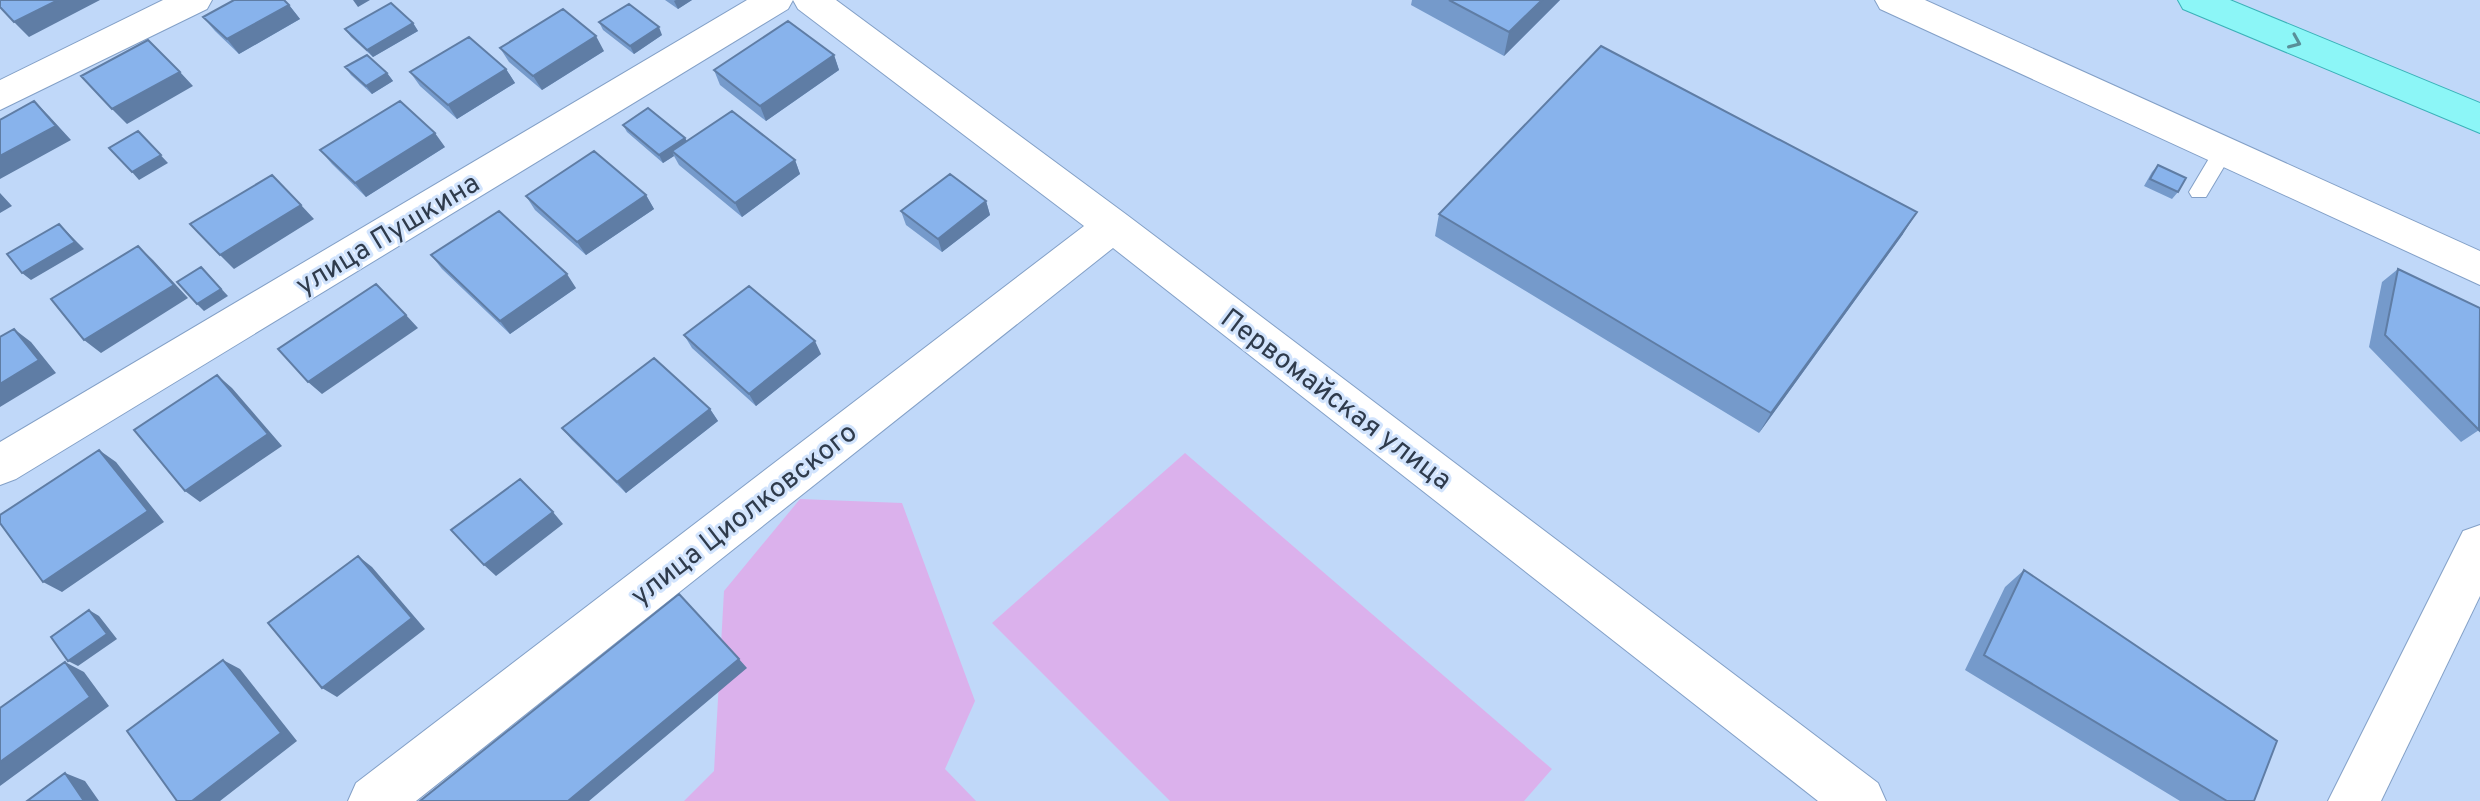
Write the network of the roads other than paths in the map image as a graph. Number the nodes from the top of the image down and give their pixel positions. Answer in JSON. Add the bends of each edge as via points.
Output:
{"nodes":[{"id":1,"x":194,"y":0,"type":"edge"},
{"id":2,"x":775,"y":0,"type":"edge"},
{"id":3,"x":811,"y":0,"type":"edge"},
{"id":4,"x":1893,"y":0,"type":"edge"},
{"id":5,"x":2196,"y":0,"type":"edge"},
{"id":6,"x":2271,"y":0,"type":"edge"},
{"id":7,"x":2480,"y":88,"type":"edge"},
{"id":8,"x":0,"y":96,"type":"edge"},
{"id":9,"x":2480,"y":119,"type":"edge"},
{"id":10,"x":2224,"y":150,"type":"junction"},
{"id":11,"x":2199,"y":192,"type":"dead end"},
{"id":12,"x":1113,"y":226,"type":"junction"},
{"id":13,"x":2480,"y":269,"type":"edge"},
{"id":14,"x":0,"y":465,"type":"edge"},
{"id":15,"x":2480,"y":546,"type":"edge"},
{"id":16,"x":374,"y":801,"type":"edge"},
{"id":17,"x":1860,"y":801,"type":"edge"},
{"id":18,"x":2354,"y":801,"type":"edge"}],
"edges":[{"from":1,"to":8,"type":"street"},
{"from":2,"to":14,"type":"street","name":"улица Пушкина"},
{"from":3,"to":12,"type":"street","name":"Первомайская улица"},
{"from":4,"to":10,"type":"street"},
{"from":5,"to":9,"type":"main road","one_way":true},
{"from":6,"to":7,"type":"main road"},
{"from":10,"to":11,"type":"lane"},
{"from":10,"to":13,"type":"street"},
{"from":12,"to":16,"type":"street","name":"улица Циолковского"},
{"from":12,"to":17,"type":"street","name":"Первомайская улица"},
{"from":15,"to":18,"type":"street"}]}
